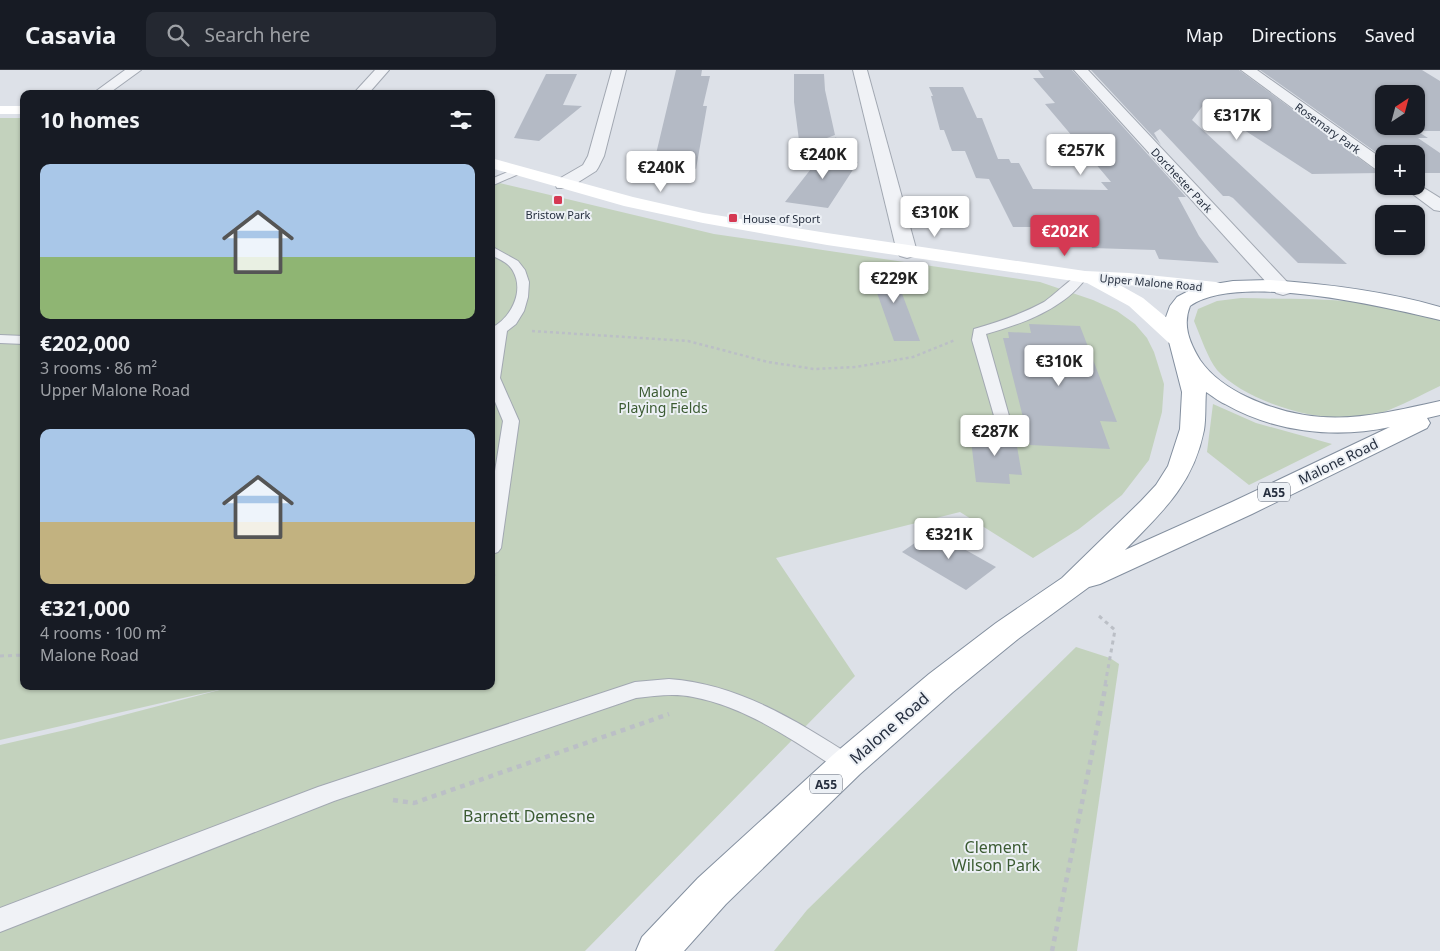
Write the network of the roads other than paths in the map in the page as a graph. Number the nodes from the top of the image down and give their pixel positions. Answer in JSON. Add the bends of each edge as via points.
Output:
{"nodes":[{"id":1,"x":134,"y":70,"type":"edge"},
{"id":2,"x":382,"y":70,"type":"edge"},
{"id":3,"x":619,"y":70,"type":"edge"},
{"id":4,"x":860,"y":70,"type":"edge"},
{"id":5,"x":1081,"y":70,"type":"edge"},
{"id":6,"x":1248,"y":70,"type":"edge"},
{"id":7,"x":105,"y":90,"type":"edge"},
{"id":8,"x":364,"y":90,"type":"edge"},
{"id":9,"x":0,"y":110,"type":"edge"},
{"id":10,"x":20,"y":110,"type":"edge"},
{"id":11,"x":1375,"y":162,"type":"edge"},
{"id":12,"x":495,"y":164,"type":"edge"},
{"id":13,"x":517,"y":171,"type":"junction"},
{"id":14,"x":495,"y":182,"type":"edge"},
{"id":15,"x":563,"y":184,"type":"junction"},
{"id":16,"x":1424,"y":195,"type":"edge"},
{"id":17,"x":1440,"y":206,"type":"edge"},
{"id":18,"x":495,"y":252,"type":"edge"},
{"id":19,"x":907,"y":252,"type":"junction"},
{"id":20,"x":1083,"y":277,"type":"junction"},
{"id":21,"x":1216,"y":288,"type":"junction"},
{"id":22,"x":1283,"y":288,"type":"junction"},
{"id":23,"x":1325,"y":290,"type":"junction"},
{"id":24,"x":1440,"y":293,"type":"edge"},
{"id":25,"x":1440,"y":314,"type":"edge"},
{"id":26,"x":496,"y":332,"type":"edge"},
{"id":27,"x":0,"y":339,"type":"edge"},
{"id":28,"x":20,"y":340,"type":"edge"},
{"id":29,"x":1180,"y":343,"type":"junction"},
{"id":30,"x":495,"y":355,"type":"edge"},
{"id":31,"x":495,"y":381,"type":"edge"},
{"id":32,"x":1440,"y":408,"type":"edge"},
{"id":33,"x":1440,"y":413,"type":"edge"},
{"id":34,"x":1005,"y":430,"type":"dead end"},
{"id":35,"x":495,"y":528,"type":"edge"},
{"id":36,"x":1073,"y":585,"type":"junction"},
{"id":37,"x":847,"y":764,"type":"junction"},
{"id":38,"x":0,"y":920,"type":"edge"},
{"id":39,"x":657,"y":951,"type":"edge"}],
"edges":[{"from":1,"to":7,"type":"street"},
{"from":2,"to":8,"type":"street"},
{"from":3,"to":15,"type":"street","via":[[596,156],[590,168]]},
{"from":4,"to":19,"type":"street"},
{"from":5,"to":22,"type":"street","name":"Dorchester Park"},
{"from":6,"to":11,"type":"street","name":"Rosemary Park"},
{"from":9,"to":10,"type":"main road"},
{"from":12,"to":13,"type":"main road","name":"Upper Malone Road"},
{"from":13,"to":14,"type":"lane"},
{"from":13,"to":15,"type":"main road","name":"Upper Malone Road"},
{"from":15,"to":19,"type":"main road","name":"Upper Malone Road","via":[[703,218]]},
{"from":16,"to":17,"type":"street"},
{"from":18,"to":26,"type":"lane","via":[[518,268],[523,278],[515,316]]},
{"from":19,"to":20,"type":"main road","name":"Upper Malone Road"},
{"from":20,"to":21,"type":"main road","name":"Upper Malone Road"},
{"from":20,"to":29,"type":"main road","name":"Upper Malone Road","via":[[1136,302]]},
{"from":20,"to":34,"type":"lane","via":[[1073,289],[1047,304],[1004,326],[979,332]]},
{"from":21,"to":22,"type":"main road","number":"A55"},
{"from":21,"to":29,"type":"main road","number":"A55","via":[[1184,300],[1178,309],[1176,320]]},
{"from":22,"to":23,"type":"main road","number":"A55"},
{"from":23,"to":24,"type":"main road","number":"A55"},
{"from":23,"to":25,"type":"main road","number":"A55","via":[[1386,300]]},
{"from":26,"to":30,"type":"lane"},
{"from":27,"to":28,"type":"lane"},
{"from":29,"to":32,"type":"main road","name":"Upper Malone Road","via":[[1206,381],[1225,395],[1252,408],[1300,423],[1356,425]]},
{"from":29,"to":36,"type":"main road","name":"Malone Road","number":"A55","via":[[1194,392],[1192,429],[1181,466],[1151,507]]},
{"from":31,"to":35,"type":"lane","via":[[511,421]]},
{"from":33,"to":36,"type":"main road","name":"Malone Road","number":"A55"},
{"from":36,"to":37,"type":"main road","name":"Malone Road","number":"A55","via":[[941,683]]},
{"from":37,"to":38,"type":"lane","via":[[776,721],[716,695],[670,687],[635,690],[326,794]]},
{"from":37,"to":39,"type":"main road","name":"Malone Road","number":"A55","via":[[712,891]]}]}
